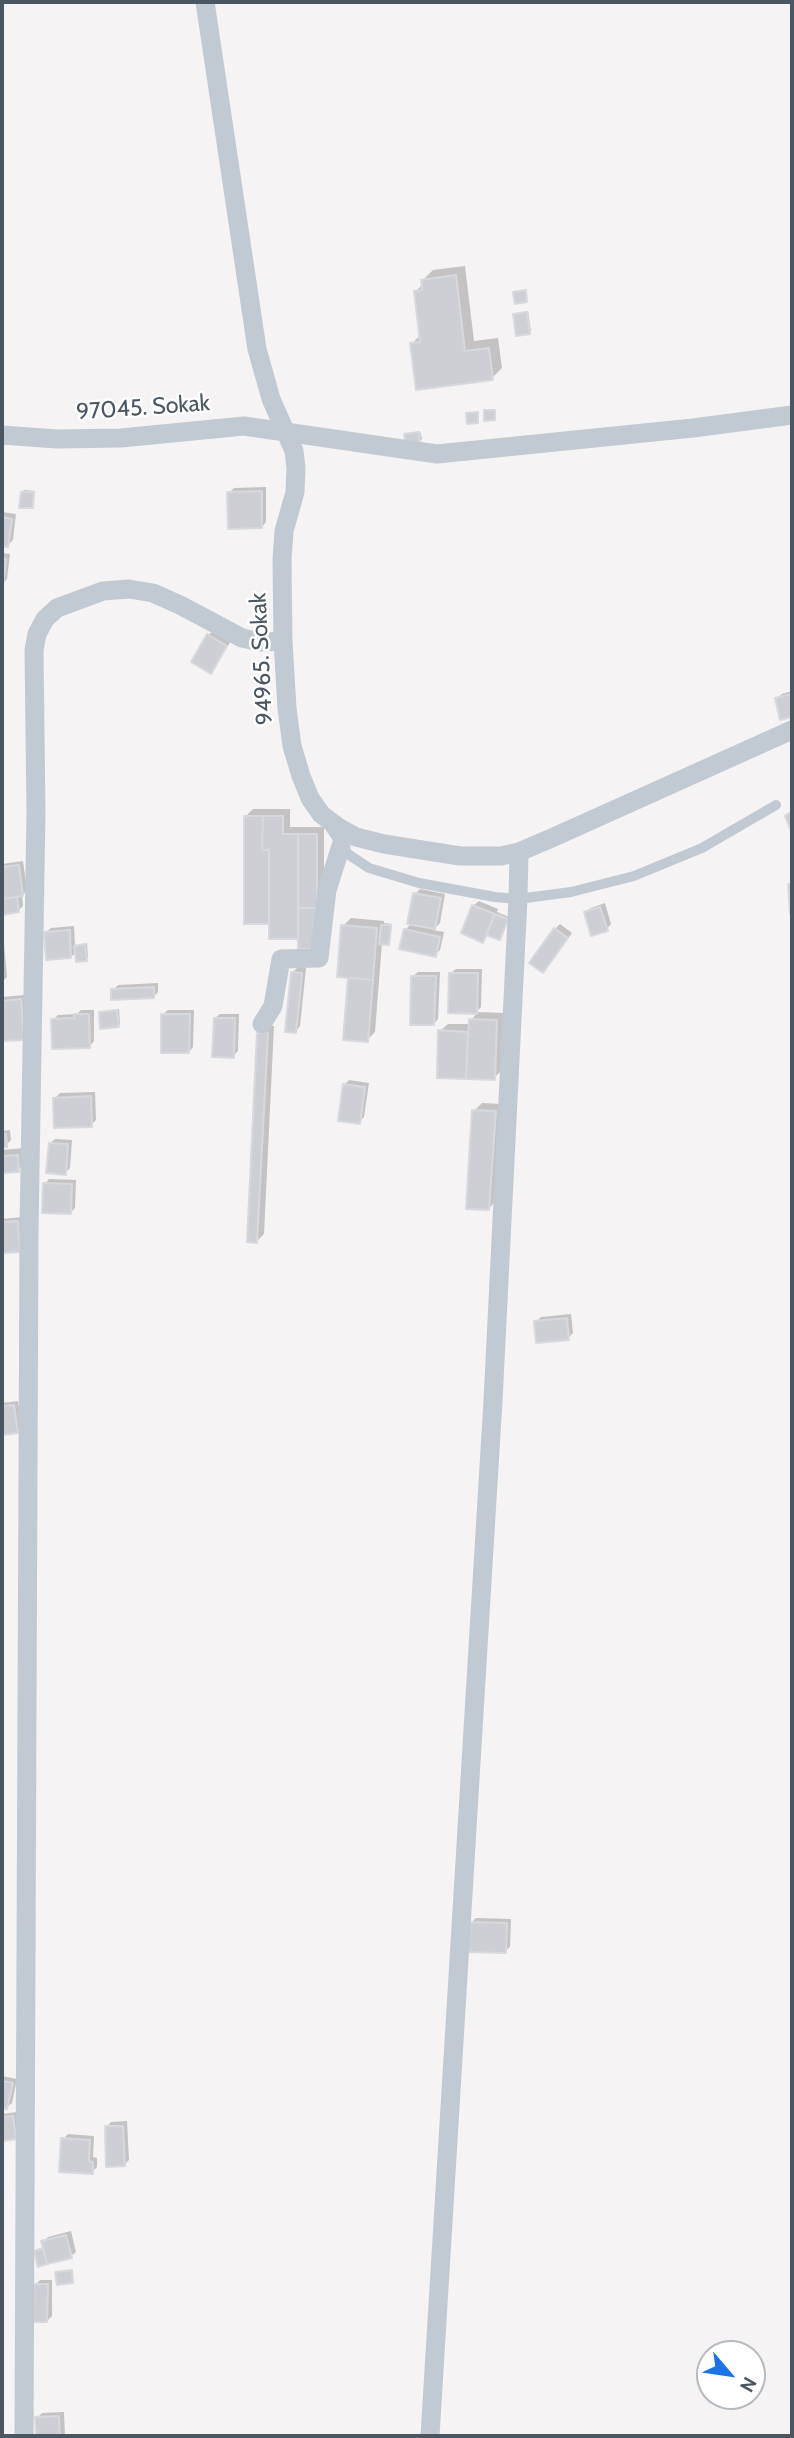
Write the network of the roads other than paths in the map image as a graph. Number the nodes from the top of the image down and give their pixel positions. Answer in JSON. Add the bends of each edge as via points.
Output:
{"nodes":[{"id":1,"x":205,"y":2,"type":"edge"},
{"id":2,"x":792,"y":415,"type":"edge"},
{"id":3,"x":288,"y":433,"type":"junction"},
{"id":4,"x":2,"y":435,"type":"edge"},
{"id":5,"x":283,"y":641,"type":"junction"},
{"id":6,"x":792,"y":730,"type":"edge"},
{"id":7,"x":776,"y":805,"type":"dead end"},
{"id":8,"x":321,"y":814,"type":"junction"},
{"id":9,"x":341,"y":846,"type":"junction"},
{"id":10,"x":519,"y":852,"type":"junction"},
{"id":11,"x":518,"y":899,"type":"junction"},
{"id":12,"x":262,"y":1024,"type":"dead end"},
{"id":13,"x":24,"y":2436,"type":"edge"},
{"id":14,"x":430,"y":2436,"type":"edge"}],
"edges":[{"from":1,"to":3,"type":"street","name":"94965. Sokak","via":[[257,349],[271,399]]},
{"from":2,"to":3,"type":"street","name":"97045. Sokak","via":[[437,454]]},
{"from":3,"to":4,"type":"street","name":"97045. Sokak","via":[[244,426],[131,437]]},
{"from":3,"to":5,"type":"street","name":"94965. Sokak","via":[[296,468],[295,492],[284,531]]},
{"from":5,"to":8,"type":"street","name":"94965. Sokak","via":[[292,746],[310,798]]},
{"from":5,"to":13,"type":"street","via":[[242,638],[153,593],[129,589],[103,591],[57,608],[37,634],[29,1229]]},
{"from":6,"to":10,"type":"street","name":"94965. Sokak"},
{"from":7,"to":11,"type":"lane","via":[[702,848],[645,873]]},
{"from":8,"to":9,"type":"lane"},
{"from":8,"to":10,"type":"street","name":"94965. Sokak","via":[[356,837],[384,844],[483,858]]},
{"from":9,"to":11,"type":"lane","via":[[357,862],[382,873]]},
{"from":9,"to":12,"type":"street","via":[[327,890],[319,958],[281,959],[274,1006]]},
{"from":10,"to":11,"type":"street"},
{"from":11,"to":14,"type":"street","via":[[492,1415]]}]}
